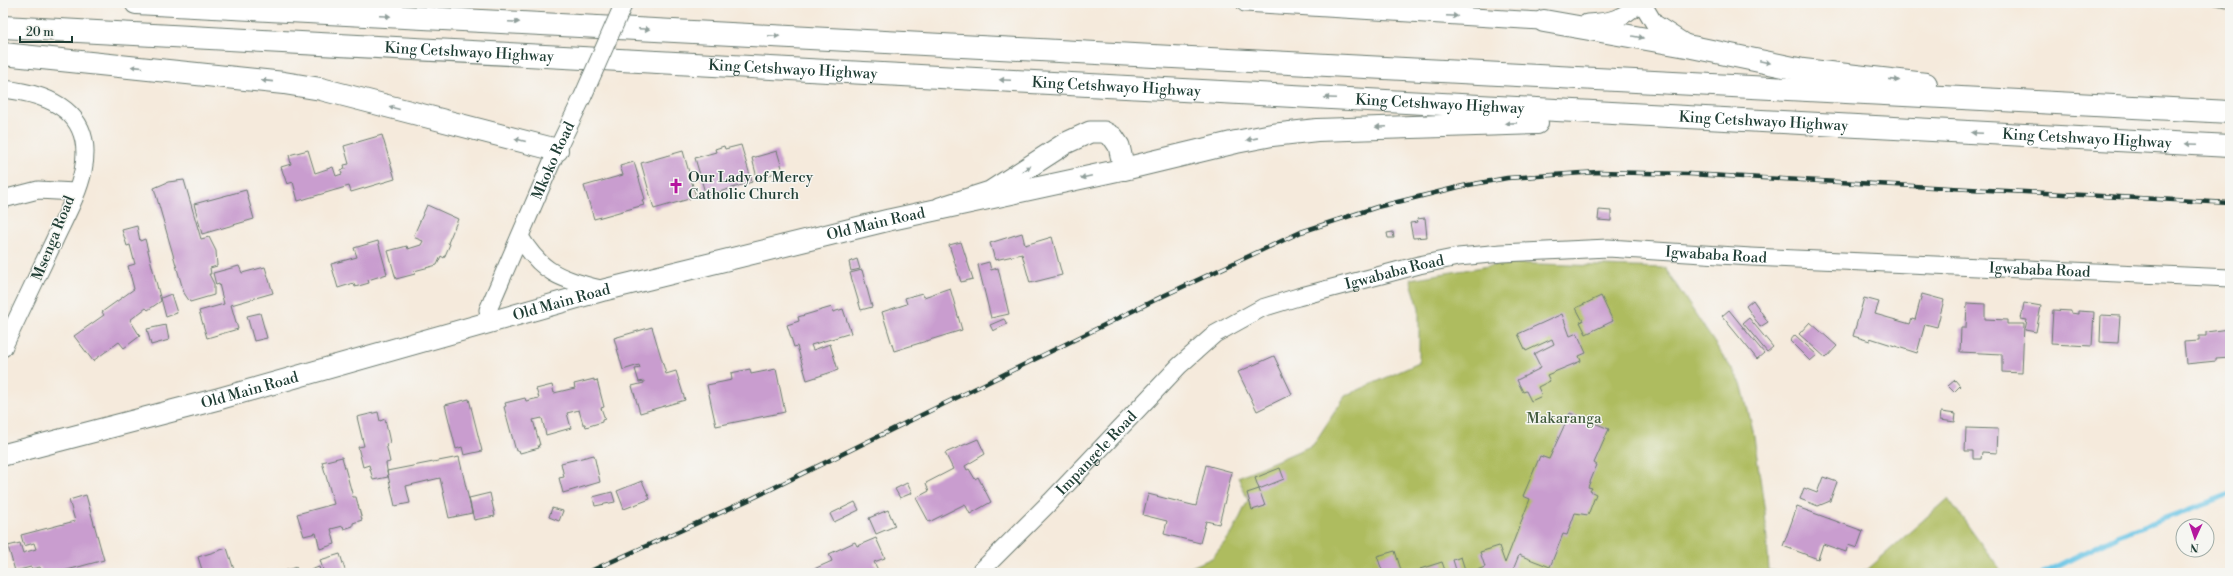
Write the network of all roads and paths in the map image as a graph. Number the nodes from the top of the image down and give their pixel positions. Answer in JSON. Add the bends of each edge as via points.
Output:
{"nodes":[{"id":1,"x":136,"y":3,"type":"edge"},
{"id":2,"x":624,"y":3,"type":"edge"},
{"id":3,"x":1245,"y":3,"type":"edge"},
{"id":4,"x":1639,"y":3,"type":"edge"},
{"id":5,"x":1642,"y":3,"type":"edge"},
{"id":6,"x":1544,"y":21,"type":"junction"},
{"id":7,"x":3,"y":27,"type":"edge"},
{"id":8,"x":1692,"y":47,"type":"junction"},
{"id":9,"x":3,"y":54,"type":"edge"},
{"id":10,"x":3,"y":89,"type":"edge"},
{"id":11,"x":2123,"y":107,"type":"junction"},
{"id":12,"x":2230,"y":112,"type":"edge"},
{"id":13,"x":1704,"y":119,"type":"junction"},
{"id":14,"x":2230,"y":146,"type":"edge"},
{"id":15,"x":557,"y":150,"type":"junction"},
{"id":16,"x":1124,"y":169,"type":"junction"},
{"id":17,"x":75,"y":192,"type":"junction"},
{"id":18,"x":3,"y":199,"type":"edge"},
{"id":19,"x":940,"y":208,"type":"junction"},
{"id":20,"x":520,"y":237,"type":"junction"},
{"id":21,"x":2230,"y":278,"type":"edge"},
{"id":22,"x":604,"y":290,"type":"junction"},
{"id":23,"x":490,"y":321,"type":"junction"},
{"id":24,"x":1215,"y":334,"type":"joint"},
{"id":25,"x":3,"y":348,"type":"edge"},
{"id":26,"x":3,"y":455,"type":"edge"},
{"id":27,"x":979,"y":573,"type":"edge"}],
"edges":[{"from":1,"to":11,"type":"highway","one_way":true},
{"from":2,"to":15,"type":"street","name":"Mkoko Road","bridge":true,"via":[[584,96]]},
{"from":3,"to":6,"type":"street","one_way":true},
{"from":4,"to":6,"type":"street","via":[[1624,16],[1606,22]]},
{"from":5,"to":8,"type":"street","via":[[1658,27]]},
{"from":6,"to":8,"type":"highway","one_way":true},
{"from":13,"to":7,"type":"highway","name":"King Cetshwayo Highway","one_way":true},
{"from":8,"to":11,"type":"highway","one_way":true,"via":[[1804,70]]},
{"from":15,"to":9,"type":"highway","one_way":true,"via":[[321,89]]},
{"from":10,"to":17,"type":"street","via":[[48,98],[75,120],[85,143],[83,171]]},
{"from":11,"to":12,"type":"highway"},
{"from":14,"to":13,"type":"highway","name":"King Cetshwayo Highway","one_way":true},
{"from":13,"to":16,"type":"highway","one_way":true,"via":[[1318,130],[1250,139]]},
{"from":15,"to":20,"type":"street","name":"Mkoko Road"},
{"from":16,"to":19,"type":"street","name":"Old Main Road","one_way":true},
{"from":19,"to":16,"type":"street","one_way":true,"via":[[990,192],[1066,143],[1090,132],[1104,132],[1114,137],[1119,146]]},
{"from":17,"to":18,"type":"street","name":"Msenga Road","via":[[38,190]]},
{"from":17,"to":25,"type":"street","name":"Msenga Road"},
{"from":19,"to":22,"type":"street","name":"Old Main Road"},
{"from":20,"to":22,"type":"street","via":[[534,258],[552,273]]},
{"from":20,"to":23,"type":"street","name":"Mkoko Road","via":[[488,310]]},
{"from":21,"to":24,"type":"street","name":"Igwababa Road","via":[[1575,248],[1458,258],[1419,265],[1262,308]]},
{"from":22,"to":23,"type":"street","name":"Old Main Road"},
{"from":23,"to":26,"type":"street","name":"Old Main Road","via":[[218,399]]},
{"from":24,"to":27,"type":"street","name":"Impangele Road","via":[[1179,366]]}]}
